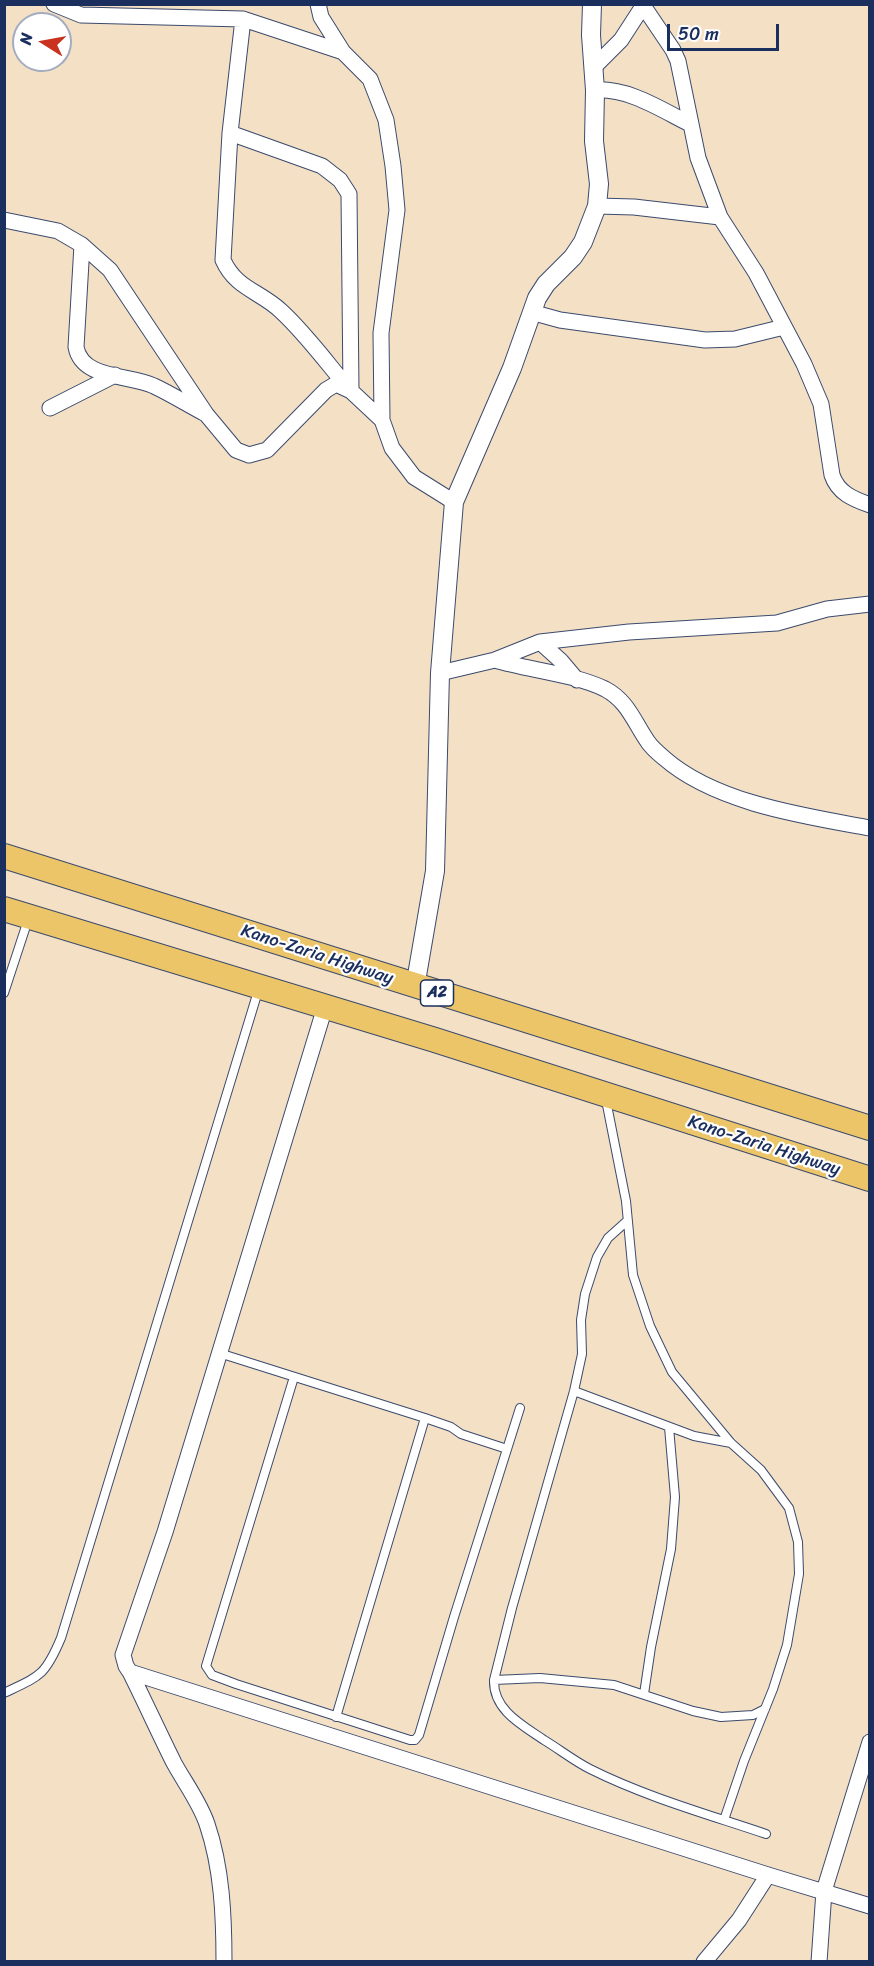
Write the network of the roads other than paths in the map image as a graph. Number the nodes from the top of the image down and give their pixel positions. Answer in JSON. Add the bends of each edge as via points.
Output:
{"nodes":[{"id":1,"x":54,"y":4,"type":"edge"},
{"id":2,"x":318,"y":4,"type":"edge"},
{"id":3,"x":592,"y":4,"type":"edge"},
{"id":4,"x":642,"y":5,"type":"edge"},
{"id":5,"x":243,"y":19,"type":"junction"},
{"id":6,"x":343,"y":52,"type":"junction"},
{"id":7,"x":593,"y":68,"type":"junction"},
{"id":8,"x":595,"y":90,"type":"junction"},
{"id":9,"x":690,"y":124,"type":"junction"},
{"id":10,"x":230,"y":133,"type":"junction"},
{"id":11,"x":597,"y":206,"type":"junction"},
{"id":12,"x":720,"y":217,"type":"junction"},
{"id":13,"x":4,"y":220,"type":"edge"},
{"id":14,"x":82,"y":244,"type":"junction"},
{"id":15,"x":531,"y":312,"type":"junction"},
{"id":16,"x":784,"y":327,"type":"junction"},
{"id":17,"x":115,"y":375,"type":"junction"},
{"id":18,"x":351,"y":391,"type":"junction"},
{"id":19,"x":51,"y":408,"type":"dead end"},
{"id":20,"x":206,"y":414,"type":"junction"},
{"id":21,"x":382,"y":420,"type":"junction"},
{"id":22,"x":454,"y":502,"type":"junction"},
{"id":23,"x":870,"y":506,"type":"edge"},
{"id":24,"x":870,"y":604,"type":"edge"},
{"id":25,"x":540,"y":642,"type":"junction"},
{"id":26,"x":495,"y":660,"type":"junction"},
{"id":27,"x":440,"y":673,"type":"junction"},
{"id":28,"x":577,"y":680,"type":"junction"},
{"id":29,"x":870,"y":828,"type":"edge"},
{"id":30,"x":4,"y":856,"type":"edge"},
{"id":31,"x":11,"y":913,"type":"edge"},
{"id":32,"x":259,"y":987,"type":"junction"},
{"id":33,"x":415,"y":987,"type":"junction"},
{"id":34,"x":4,"y":993,"type":"edge"},
{"id":35,"x":325,"y":1007,"type":"junction"},
{"id":36,"x":606,"y":1096,"type":"junction"},
{"id":37,"x":870,"y":1128,"type":"edge"},
{"id":38,"x":870,"y":1179,"type":"edge"},
{"id":39,"x":627,"y":1221,"type":"junction"},
{"id":40,"x":219,"y":1353,"type":"junction"},
{"id":41,"x":294,"y":1377,"type":"junction"},
{"id":42,"x":574,"y":1391,"type":"junction"},
{"id":43,"x":520,"y":1408,"type":"dead end"},
{"id":44,"x":425,"y":1418,"type":"junction"},
{"id":45,"x":669,"y":1426,"type":"junction"},
{"id":46,"x":731,"y":1443,"type":"junction"},
{"id":47,"x":507,"y":1449,"type":"junction"},
{"id":48,"x":130,"y":1672,"type":"junction"},
{"id":49,"x":494,"y":1680,"type":"junction"},
{"id":50,"x":4,"y":1694,"type":"edge"},
{"id":51,"x":644,"y":1694,"type":"junction"},
{"id":52,"x":765,"y":1709,"type":"junction"},
{"id":53,"x":336,"y":1717,"type":"junction"},
{"id":54,"x":870,"y":1742,"type":"edge"},
{"id":55,"x":724,"y":1820,"type":"junction"},
{"id":56,"x":766,"y":1834,"type":"dead end"},
{"id":57,"x":768,"y":1875,"type":"junction"},
{"id":58,"x":824,"y":1891,"type":"junction"},
{"id":59,"x":870,"y":1906,"type":"edge"},
{"id":60,"x":224,"y":1962,"type":"edge"},
{"id":61,"x":704,"y":1962,"type":"edge"},
{"id":62,"x":819,"y":1962,"type":"edge"}],
"edges":[{"from":1,"to":5,"type":"street","via":[[81,15]]},
{"from":2,"to":6,"type":"street","via":[[321,17]]},
{"from":3,"to":7,"type":"street"},
{"from":4,"to":7,"type":"street","via":[[621,40]]},
{"from":4,"to":9,"type":"street","via":[[674,50]]},
{"from":5,"to":6,"type":"street"},
{"from":5,"to":10,"type":"street"},
{"from":6,"to":21,"type":"street","via":[[370,79],[386,120],[393,166],[397,210],[381,333]]},
{"from":7,"to":8,"type":"street"},
{"from":8,"to":9,"type":"street","via":[[624,92]]},
{"from":8,"to":11,"type":"street"},
{"from":9,"to":12,"type":"street"},
{"from":10,"to":18,"type":"street","via":[[223,260],[229,273],[284,313]]},
{"from":10,"to":18,"type":"street","via":[[321,166],[340,180],[349,194]]},
{"from":11,"to":12,"type":"street"},
{"from":11,"to":15,"type":"street","via":[[583,242],[546,284]]},
{"from":12,"to":16,"type":"street"},
{"from":13,"to":14,"type":"street","via":[[58,231]]},
{"from":14,"to":17,"type":"street","via":[[77,355],[95,371]]},
{"from":14,"to":20,"type":"street","via":[[110,270]]},
{"from":15,"to":16,"type":"street","via":[[560,320],[705,340],[735,339]]},
{"from":15,"to":22,"type":"street","via":[[512,368]]},
{"from":16,"to":23,"type":"street","via":[[822,404],[835,483],[850,497]]},
{"from":17,"to":19,"type":"street"},
{"from":17,"to":20,"type":"street","via":[[152,385]]},
{"from":18,"to":20,"type":"street","via":[[336,384],[326,390],[267,450],[249,455],[236,450]]},
{"from":18,"to":21,"type":"street"},
{"from":21,"to":22,"type":"street","via":[[393,448],[414,477]]},
{"from":22,"to":27,"type":"street"},
{"from":24,"to":25,"type":"street","via":[[818,611],[777,623]]},
{"from":25,"to":26,"type":"street"},
{"from":25,"to":28,"type":"street"},
{"from":26,"to":27,"type":"street"},
{"from":26,"to":28,"type":"street"},
{"from":27,"to":33,"type":"street","via":[[435,871]]},
{"from":28,"to":29,"type":"street","via":[[618,697],[649,744],[676,769],[728,794]]},
{"from":30,"to":33,"type":"highway","name":"Kano-Zaria Highway","number":"A2"},
{"from":31,"to":32,"type":"highway","name":"Kano-Zaria Highway"},
{"from":31,"to":34,"type":"lane"},
{"from":32,"to":35,"type":"highway","name":"Kano-Zaria Highway"},
{"from":32,"to":50,"type":"lane","via":[[61,1638],[44,1671]]},
{"from":33,"to":37,"type":"highway","name":"Kano-Zaria Highway","number":"A2"},
{"from":35,"to":36,"type":"highway","name":"Kano-Zaria Highway"},
{"from":35,"to":40,"type":"street"},
{"from":36,"to":38,"type":"highway","name":"Kano-Zaria Highway"},
{"from":36,"to":39,"type":"lane"},
{"from":39,"to":42,"type":"lane","via":[[602,1247],[585,1294],[582,1354]]},
{"from":39,"to":46,"type":"lane","via":[[633,1275],[654,1335],[672,1372]]},
{"from":40,"to":41,"type":"lane"},
{"from":40,"to":48,"type":"street","via":[[123,1655]]},
{"from":41,"to":44,"type":"lane"},
{"from":41,"to":53,"type":"lane","via":[[206,1666],[212,1675]]},
{"from":42,"to":45,"type":"lane"},
{"from":42,"to":49,"type":"lane"},
{"from":43,"to":47,"type":"lane"},
{"from":44,"to":47,"type":"lane"},
{"from":44,"to":53,"type":"lane"},
{"from":45,"to":46,"type":"lane","via":[[694,1436]]},
{"from":45,"to":51,"type":"lane","via":[[675,1497],[671,1549]]},
{"from":46,"to":52,"type":"lane","via":[[761,1470],[789,1508],[798,1542],[799,1574],[787,1645]]},
{"from":47,"to":53,"type":"lane","via":[[418,1737],[411,1740]]},
{"from":48,"to":57,"type":"street"},
{"from":48,"to":60,"type":"street","via":[[206,1821],[218,1876]]},
{"from":49,"to":51,"type":"lane","via":[[540,1678],[614,1685]]},
{"from":49,"to":55,"type":"lane","via":[[495,1692],[507,1713],[588,1768],[639,1792]]},
{"from":51,"to":52,"type":"lane","via":[[720,1717],[753,1715]]},
{"from":52,"to":55,"type":"lane"},
{"from":54,"to":58,"type":"street"},
{"from":55,"to":56,"type":"lane"},
{"from":57,"to":58,"type":"street"},
{"from":57,"to":61,"type":"street","via":[[739,1920]]},
{"from":58,"to":59,"type":"street"},
{"from":58,"to":62,"type":"street"}]}
